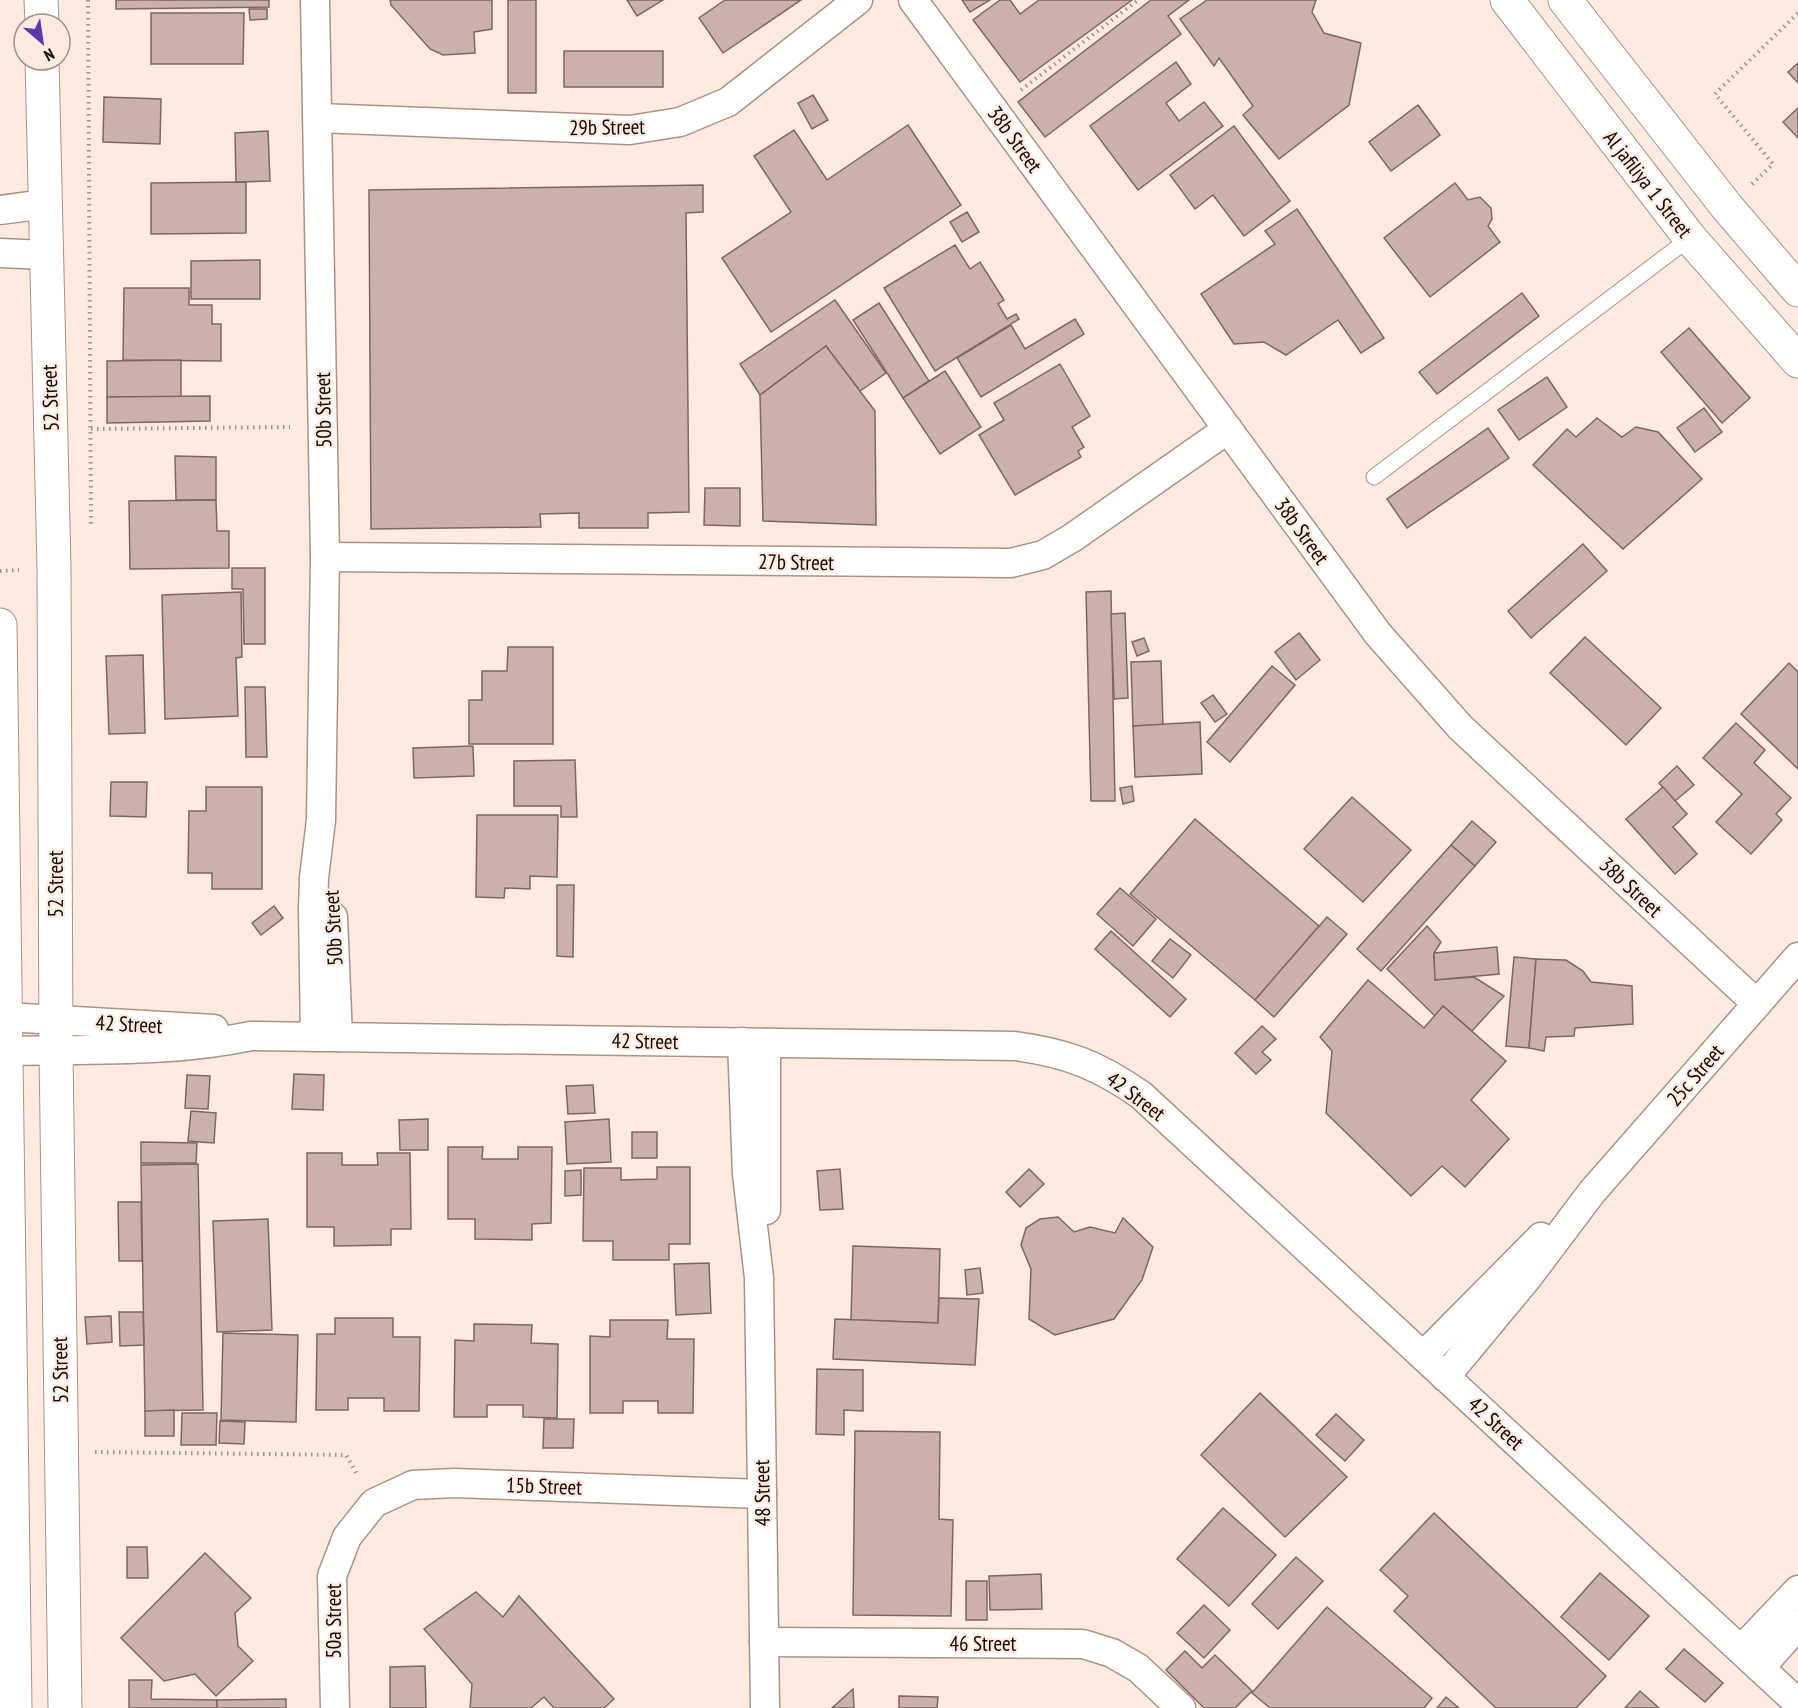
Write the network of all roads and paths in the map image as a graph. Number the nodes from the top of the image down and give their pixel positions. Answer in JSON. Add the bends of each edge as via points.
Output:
{"nodes":[{"id":1,"x":315,"y":0,"type":"edge"},
{"id":2,"x":858,"y":0,"type":"edge"},
{"id":3,"x":913,"y":0,"type":"edge"},
{"id":4,"x":1138,"y":0,"type":"edge"},
{"id":5,"x":1507,"y":0,"type":"edge"},
{"id":6,"x":1564,"y":0,"type":"edge"},
{"id":7,"x":1798,"y":13,"type":"edge"},
{"id":8,"x":42,"y":72,"type":"edge"},
{"id":9,"x":994,"y":111,"type":"junction"},
{"id":10,"x":318,"y":118,"type":"junction"},
{"id":11,"x":45,"y":204,"type":"junction"},
{"id":12,"x":1727,"y":207,"type":"junction"},
{"id":13,"x":0,"y":210,"type":"edge"},
{"id":14,"x":1690,"y":238,"type":"junction"},
{"id":15,"x":0,"y":253,"type":"edge"},
{"id":16,"x":46,"y":255,"type":"junction"},
{"id":17,"x":1798,"y":290,"type":"edge"},
{"id":18,"x":1798,"y":361,"type":"edge"},
{"id":19,"x":323,"y":427,"type":"junction"},
{"id":20,"x":1228,"y":429,"type":"junction"},
{"id":21,"x":51,"y":430,"type":"junction"},
{"id":22,"x":1374,"y":477,"type":"dead end"},
{"id":23,"x":325,"y":556,"type":"junction"},
{"id":24,"x":0,"y":625,"type":"edge"},
{"id":25,"x":1798,"y":957,"type":"edge"},
{"id":26,"x":1757,"y":1004,"type":"junction"},
{"id":27,"x":6,"y":1017,"type":"junction"},
{"id":28,"x":56,"y":1035,"type":"junction"},
{"id":29,"x":326,"y":1037,"type":"junction"},
{"id":30,"x":754,"y":1042,"type":"junction"},
{"id":31,"x":6,"y":1051,"type":"junction"},
{"id":32,"x":1592,"y":1192,"type":"junction"},
{"id":33,"x":1423,"y":1356,"type":"junction"},
{"id":34,"x":1445,"y":1377,"type":"junction"},
{"id":35,"x":61,"y":1451,"type":"junction"},
{"id":36,"x":762,"y":1494,"type":"junction"},
{"id":37,"x":374,"y":1503,"type":"junction"},
{"id":38,"x":347,"y":1537,"type":"joint"},
{"id":39,"x":1798,"y":1590,"type":"edge"},
{"id":40,"x":1798,"y":1625,"type":"edge"},
{"id":41,"x":764,"y":1642,"type":"junction"},
{"id":42,"x":1751,"y":1659,"type":"junction"},
{"id":43,"x":1798,"y":1703,"type":"edge"},
{"id":44,"x":15,"y":1708,"type":"edge"},
{"id":45,"x":65,"y":1708,"type":"edge"},
{"id":46,"x":335,"y":1708,"type":"edge"},
{"id":47,"x":765,"y":1708,"type":"edge"},
{"id":48,"x":1181,"y":1708,"type":"edge"}],
"edges":[{"from":1,"to":10,"type":"street","name":"50b Street"},
{"from":2,"to":10,"type":"street","name":"29b Street","via":[[728,102],[680,122],[630,130]]},
{"from":3,"to":9,"type":"street","name":"38b Street"},
{"from":4,"to":9,"type":"path"},
{"from":5,"to":14,"type":"street","name":"Al jafiliya 1 Street"},
{"from":6,"to":12,"type":"street"},
{"from":7,"to":12,"type":"path","via":[[1715,93],[1773,164]]},
{"from":8,"to":11,"type":"street","name":"52 Street"},
{"from":9,"to":20,"type":"street","name":"38b Street"},
{"from":10,"to":19,"type":"street","name":"50b Street"},
{"from":11,"to":13,"type":"street"},
{"from":11,"to":16,"type":"street","name":"52 Street"},
{"from":12,"to":17,"type":"street"},
{"from":14,"to":18,"type":"street","name":"Al jafiliya 1 Street"},
{"from":14,"to":22,"type":"lane"},
{"from":15,"to":16,"type":"street"},
{"from":16,"to":21,"type":"street","name":"52 Street"},
{"from":19,"to":21,"type":"path"},
{"from":19,"to":23,"type":"street","name":"50b Street"},
{"from":20,"to":23,"type":"street","name":"27b Street","via":[[1072,538],[1043,555],[1011,563]]},
{"from":20,"to":26,"type":"street","name":"38b Street","via":[[1378,634],[1460,727]]},
{"from":21,"to":28,"type":"street","name":"52 Street"},
{"from":23,"to":29,"type":"street","name":"50b Street","via":[[321,820],[314,909]]},
{"from":24,"to":27,"type":"street"},
{"from":25,"to":26,"type":"street","name":"25c Street"},
{"from":26,"to":32,"type":"street","name":"25c Street"},
{"from":27,"to":28,"type":"street","name":"42 Street"},
{"from":27,"to":31,"type":"street"},
{"from":28,"to":29,"type":"street","name":"42 Street","via":[[200,1045],[251,1036]]},
{"from":28,"to":31,"type":"street","name":"42 Street"},
{"from":28,"to":35,"type":"street","name":"52 Street"},
{"from":29,"to":30,"type":"street","name":"42 Street"},
{"from":30,"to":33,"type":"street","name":"42 Street","via":[[1015,1046],[1042,1049],[1094,1066],[1141,1095]]},
{"from":30,"to":36,"type":"street","name":"48 Street","via":[[747,1174],[759,1278]]},
{"from":31,"to":44,"type":"street"},
{"from":32,"to":33,"type":"street","name":"25c Street","via":[[1515,1261]]},
{"from":32,"to":34,"type":"street","name":"25c Street"},
{"from":33,"to":34,"type":"street","name":"42 Street"},
{"from":34,"to":42,"type":"street","name":"42 Street"},
{"from":35,"to":37,"type":"path","via":[[346,1455]]},
{"from":35,"to":45,"type":"street","name":"52 Street"},
{"from":36,"to":37,"type":"street","name":"15b Street","via":[[454,1483],[413,1485]]},
{"from":36,"to":41,"type":"street","name":"48 Street"},
{"from":37,"to":38,"type":"street","name":"15b Street"},
{"from":38,"to":46,"type":"street","name":"50a Street","via":[[332,1576]]},
{"from":39,"to":42,"type":"street"},
{"from":40,"to":42,"type":"street"},
{"from":41,"to":47,"type":"street","name":"48 Street"},
{"from":41,"to":48,"type":"street","name":"46 Street","via":[[1083,1644],[1112,1653],[1138,1668]]},
{"from":42,"to":43,"type":"street","name":"42 Street"}]}
